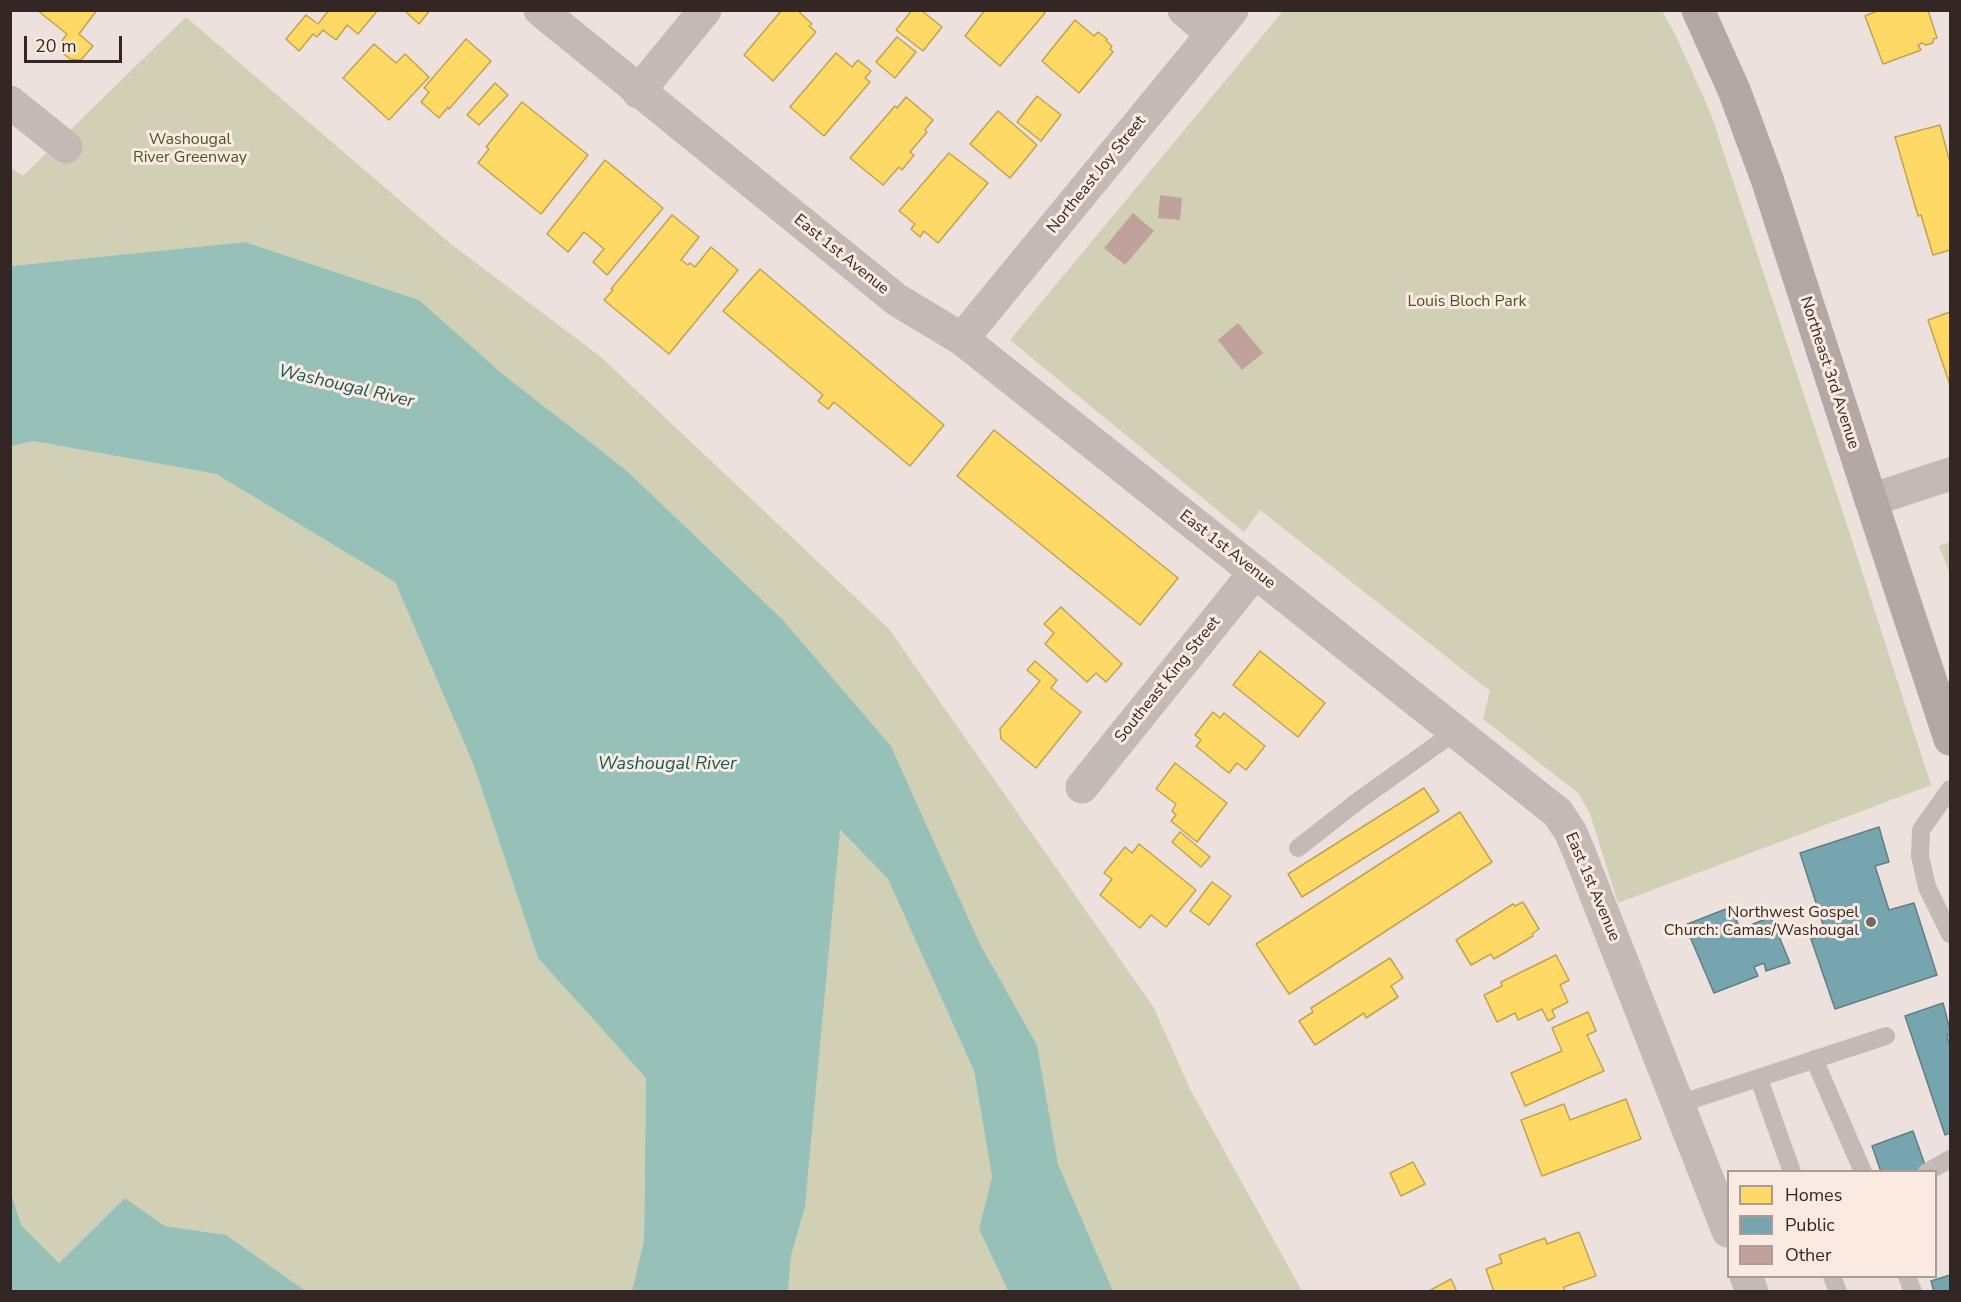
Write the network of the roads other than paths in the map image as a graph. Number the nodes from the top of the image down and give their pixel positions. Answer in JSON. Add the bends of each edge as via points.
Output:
{"nodes":[{"id":1,"x":540,"y":10,"type":"edge"},
{"id":2,"x":705,"y":10,"type":"edge"},
{"id":3,"x":1184,"y":10,"type":"edge"},
{"id":4,"x":1698,"y":10,"type":"edge"},
{"id":5,"x":1222,"y":22,"type":"edge"},
{"id":6,"x":638,"y":92,"type":"junction"},
{"id":7,"x":10,"y":102,"type":"edge"},
{"id":8,"x":66,"y":147,"type":"dead end"},
{"id":9,"x":962,"y":339,"type":"junction"},
{"id":10,"x":1950,"y":474,"type":"edge"},
{"id":11,"x":1870,"y":500,"type":"junction"},
{"id":12,"x":1255,"y":572,"type":"junction"},
{"id":13,"x":1456,"y":731,"type":"junction"},
{"id":14,"x":1950,"y":739,"type":"edge"},
{"id":15,"x":1082,"y":787,"type":"dead end"},
{"id":16,"x":1950,"y":789,"type":"edge"},
{"id":17,"x":1298,"y":848,"type":"dead end"},
{"id":18,"x":1949,"y":925,"type":"edge"},
{"id":19,"x":1886,"y":1036,"type":"dead end"},
{"id":20,"x":1814,"y":1059,"type":"junction"},
{"id":21,"x":1759,"y":1079,"type":"junction"},
{"id":22,"x":1679,"y":1104,"type":"junction"},
{"id":23,"x":1950,"y":1159,"type":"edge"},
{"id":24,"x":1791,"y":1170,"type":"edge"},
{"id":25,"x":1862,"y":1170,"type":"edge"},
{"id":26,"x":1931,"y":1170,"type":"edge"},
{"id":27,"x":1727,"y":1228,"type":"edge"}],
"edges":[{"from":1,"to":6,"type":"street","name":"East 1st Avenue"},
{"from":2,"to":6,"type":"street"},
{"from":3,"to":5,"type":"street"},
{"from":4,"to":11,"type":"main road","name":"Northeast 3rd Avenue","via":[[1734,90],[1767,179]]},
{"from":5,"to":9,"type":"street","name":"Northeast Joy Street"},
{"from":6,"to":9,"type":"street","name":"East 1st Avenue","via":[[897,300]]},
{"from":7,"to":8,"type":"street"},
{"from":9,"to":12,"type":"street","name":"East 1st Avenue"},
{"from":10,"to":11,"type":"street"},
{"from":11,"to":14,"type":"main road","name":"Northeast 3rd Avenue"},
{"from":12,"to":13,"type":"street","name":"East 1st Avenue"},
{"from":12,"to":15,"type":"street","name":"Southeast King Street"},
{"from":13,"to":17,"type":"lane"},
{"from":13,"to":22,"type":"street","name":"East 1st Avenue","via":[[1558,813],[1571,833]]},
{"from":16,"to":18,"type":"lane","via":[[1921,830],[1920,856],[1928,887]]},
{"from":19,"to":20,"type":"lane"},
{"from":20,"to":21,"type":"lane"},
{"from":20,"to":25,"type":"lane"},
{"from":21,"to":22,"type":"lane"},
{"from":21,"to":24,"type":"lane"},
{"from":22,"to":27,"type":"street","name":"East 1st Avenue"},
{"from":23,"to":26,"type":"lane"}]}
